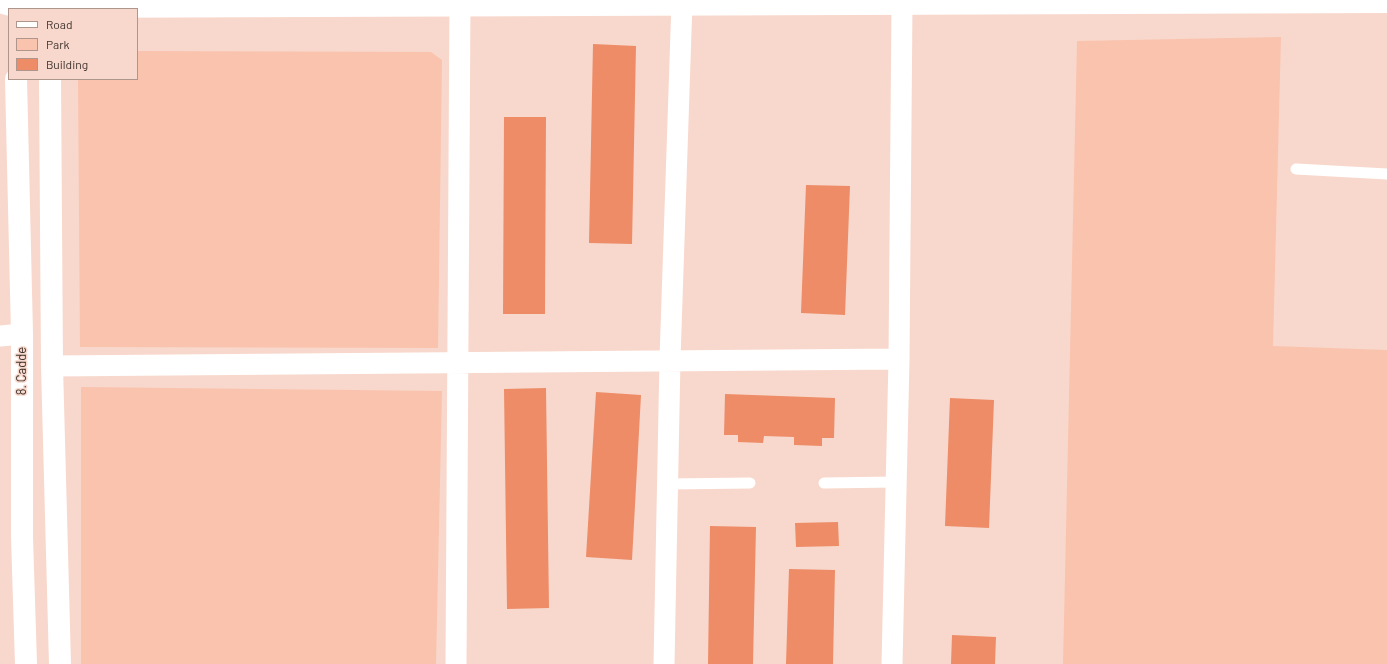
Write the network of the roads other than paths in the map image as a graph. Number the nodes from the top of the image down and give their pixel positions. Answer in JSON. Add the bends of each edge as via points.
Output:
{"nodes":[{"id":1,"x":460,"y":1,"type":"edge"},
{"id":2,"x":1009,"y":1,"type":"edge"},
{"id":3,"x":1258,"y":1,"type":"edge"},
{"id":4,"x":682,"y":2,"type":"junction"},
{"id":5,"x":902,"y":2,"type":"junction"},
{"id":6,"x":1387,"y":2,"type":"edge"},
{"id":7,"x":17,"y":4,"type":"edge"},
{"id":8,"x":50,"y":8,"type":"edge"},
{"id":9,"x":16,"y":80,"type":"edge"},
{"id":10,"x":50,"y":80,"type":"edge"},
{"id":11,"x":1296,"y":169,"type":"dead end"},
{"id":12,"x":1387,"y":174,"type":"edge"},
{"id":13,"x":22,"y":334,"type":"junction"},
{"id":14,"x":0,"y":336,"type":"edge"},
{"id":15,"x":670,"y":359,"type":"junction"},
{"id":16,"x":899,"y":359,"type":"junction"},
{"id":17,"x":458,"y":363,"type":"junction"},
{"id":18,"x":52,"y":366,"type":"junction"},
{"id":19,"x":896,"y":482,"type":"junction"},
{"id":20,"x":750,"y":483,"type":"dead end"},
{"id":21,"x":824,"y":483,"type":"dead end"},
{"id":22,"x":668,"y":484,"type":"junction"},
{"id":23,"x":26,"y":664,"type":"edge"},
{"id":24,"x":60,"y":664,"type":"edge"},
{"id":25,"x":456,"y":664,"type":"edge"},
{"id":26,"x":664,"y":664,"type":"edge"},
{"id":27,"x":892,"y":664,"type":"edge"}],
"edges":[{"from":1,"to":4,"type":"street"},
{"from":1,"to":8,"type":"street"},
{"from":1,"to":17,"type":"street"},
{"from":2,"to":3,"type":"street"},
{"from":2,"to":5,"type":"street"},
{"from":3,"to":6,"type":"street"},
{"from":4,"to":5,"type":"street"},
{"from":4,"to":15,"type":"street"},
{"from":5,"to":16,"type":"street"},
{"from":7,"to":8,"type":"street"},
{"from":9,"to":13,"type":"street","name":"8. Cadde"},
{"from":10,"to":18,"type":"street"},
{"from":11,"to":12,"type":"lane"},
{"from":13,"to":14,"type":"street"},
{"from":13,"to":23,"type":"street","name":"8. Cadde","via":[[22,537]]},
{"from":15,"to":16,"type":"street"},
{"from":15,"to":17,"type":"street"},
{"from":15,"to":22,"type":"street"},
{"from":16,"to":19,"type":"street"},
{"from":17,"to":18,"type":"street"},
{"from":17,"to":25,"type":"street"},
{"from":18,"to":24,"type":"street"},
{"from":19,"to":21,"type":"lane"},
{"from":19,"to":27,"type":"street"},
{"from":20,"to":22,"type":"lane"},
{"from":22,"to":26,"type":"street"}]}
